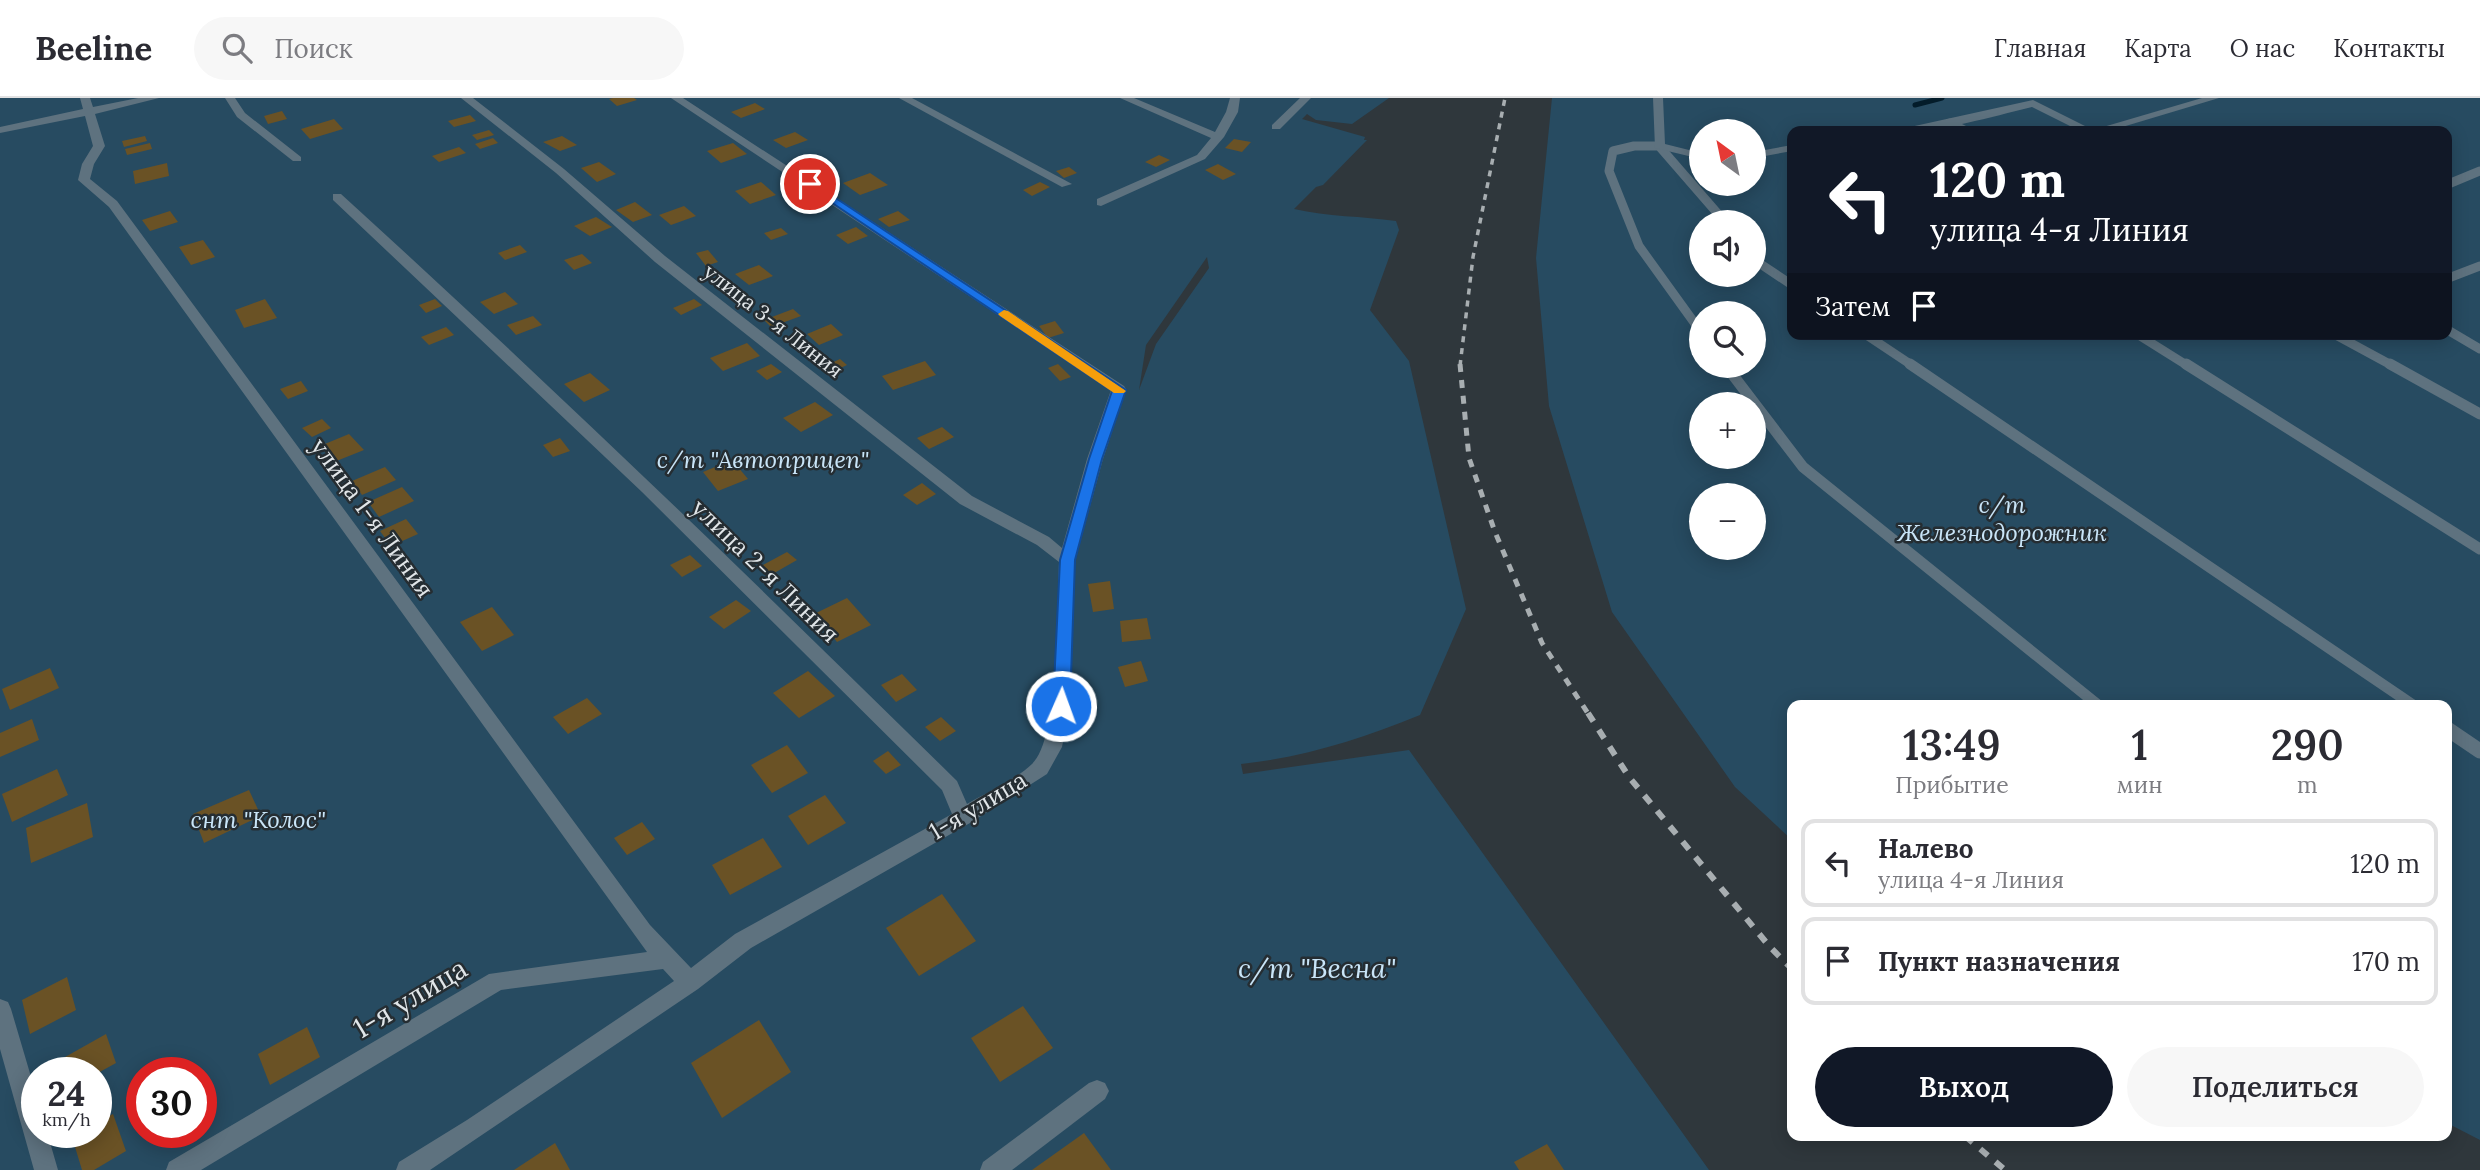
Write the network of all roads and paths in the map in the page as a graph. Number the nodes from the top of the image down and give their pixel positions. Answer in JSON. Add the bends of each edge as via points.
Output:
{"nodes":[{"id":1,"x":154,"y":98,"type":"edge"},
{"id":2,"x":230,"y":98,"type":"edge"},
{"id":3,"x":466,"y":98,"type":"edge"},
{"id":4,"x":676,"y":98,"type":"edge"},
{"id":5,"x":904,"y":98,"type":"edge"},
{"id":6,"x":1125,"y":98,"type":"edge"},
{"id":7,"x":1235,"y":98,"type":"edge"},
{"id":8,"x":1306,"y":98,"type":"edge"},
{"id":9,"x":1658,"y":98,"type":"edge"},
{"id":10,"x":2214,"y":98,"type":"edge"},
{"id":11,"x":88,"y":104,"type":"edge"},
{"id":12,"x":1950,"y":123,"type":"junction"},
{"id":13,"x":1930,"y":126,"type":"edge"},
{"id":14,"x":1956,"y":126,"type":"edge"},
{"id":15,"x":2078,"y":126,"type":"edge"},
{"id":16,"x":2116,"y":126,"type":"edge"},
{"id":17,"x":1276,"y":127,"type":"dead end"},
{"id":18,"x":0,"y":130,"type":"edge"},
{"id":19,"x":1218,"y":138,"type":"junction"},
{"id":20,"x":1659,"y":146,"type":"junction"},
{"id":21,"x":1787,"y":149,"type":"edge"},
{"id":22,"x":1689,"y":153,"type":"edge"},
{"id":23,"x":1766,"y":153,"type":"edge"},
{"id":24,"x":297,"y":159,"type":"dead end"},
{"id":25,"x":2480,"y":171,"type":"edge"},
{"id":26,"x":2452,"y":183,"type":"edge"},
{"id":27,"x":1066,"y":184,"type":"dead end"},
{"id":28,"x":337,"y":197,"type":"dead end"},
{"id":29,"x":1101,"y":202,"type":"dead end"},
{"id":30,"x":1715,"y":210,"type":"edge"},
{"id":31,"x":2480,"y":266,"type":"edge"},
{"id":32,"x":1766,"y":268,"type":"edge"},
{"id":33,"x":2452,"y":277,"type":"edge"},
{"id":34,"x":1787,"y":282,"type":"edge"},
{"id":35,"x":1689,"y":315,"type":"edge"},
{"id":36,"x":2452,"y":333,"type":"edge"},
{"id":37,"x":1874,"y":340,"type":"edge"},
{"id":38,"x":2147,"y":340,"type":"edge"},
{"id":39,"x":2345,"y":340,"type":"edge"},
{"id":40,"x":2480,"y":349,"type":"edge"},
{"id":41,"x":1735,"y":378,"type":"edge"},
{"id":42,"x":2480,"y":414,"type":"edge"},
{"id":43,"x":2480,"y":549,"type":"edge"},
{"id":44,"x":1067,"y":560,"type":"junction"},
{"id":45,"x":2092,"y":700,"type":"edge"},
{"id":46,"x":2406,"y":700,"type":"edge"},
{"id":47,"x":2452,"y":732,"type":"edge"},
{"id":48,"x":2480,"y":751,"type":"edge"},
{"id":49,"x":963,"y":817,"type":"junction"},
{"id":50,"x":667,"y":959,"type":"junction"},
{"id":51,"x":691,"y":982,"type":"junction"},
{"id":52,"x":0,"y":1009,"type":"edge"},
{"id":53,"x":1097,"y":1091,"type":"dead end"},
{"id":54,"x":46,"y":1170,"type":"edge"},
{"id":55,"x":178,"y":1170,"type":"edge"},
{"id":56,"x":408,"y":1170,"type":"edge"},
{"id":57,"x":992,"y":1170,"type":"edge"}],
"edges":[{"from":1,"to":11,"type":"street"},
{"from":2,"to":24,"type":"street","via":[[242,115]]},
{"from":3,"to":44,"type":"street","name":"улица 3-я Линия","via":[[560,171],[660,259],[966,500],[1043,541]]},
{"from":4,"to":44,"type":"street","name":"1-я улица","via":[[1119,390]]},
{"from":5,"to":27,"type":"street"},
{"from":6,"to":19,"type":"street"},
{"from":7,"to":19,"type":"street","via":[[1233,112]]},
{"from":8,"to":17,"type":"street"},
{"from":9,"to":20,"type":"street"},
{"from":10,"to":16,"type":"street"},
{"from":11,"to":18,"type":"street"},
{"from":11,"to":50,"type":"street","name":"улица 1-я Линия","via":[[99,146],[85,180],[113,204]]},
{"from":12,"to":13,"type":"street"},
{"from":12,"to":14,"type":"lane"},
{"from":12,"to":15,"type":"street","via":[[2033,103]]},
{"from":19,"to":29,"type":"street","via":[[1201,157]]},
{"from":20,"to":22,"type":"street"},
{"from":20,"to":30,"type":"lane"},
{"from":20,"to":35,"type":"lane","via":[[1613,151],[1609,171],[1639,246]]},
{"from":21,"to":23,"type":"street"},
{"from":25,"to":26,"type":"lane"},
{"from":28,"to":49,"type":"street","name":"улица 2-я Линия","via":[[468,316],[805,640],[950,786]]},
{"from":31,"to":33,"type":"lane"},
{"from":32,"to":34,"type":"lane"},
{"from":36,"to":40,"type":"lane"},
{"from":37,"to":46,"type":"lane"},
{"from":38,"to":43,"type":"lane"},
{"from":39,"to":42,"type":"lane"},
{"from":41,"to":45,"type":"lane","via":[[1803,467]]},
{"from":44,"to":49,"type":"street","name":"1-я улица","via":[[1061,706],[1053,747],[1040,768]]},
{"from":47,"to":48,"type":"lane"},
{"from":49,"to":51,"type":"street","name":"1-я улица","via":[[743,941]]},
{"from":50,"to":51,"type":"street"},
{"from":50,"to":55,"type":"street","name":"1-я улица","via":[[498,981]]},
{"from":51,"to":56,"type":"street","name":"1-я улица"},
{"from":52,"to":54,"type":"street"},
{"from":53,"to":57,"type":"street"}]}
